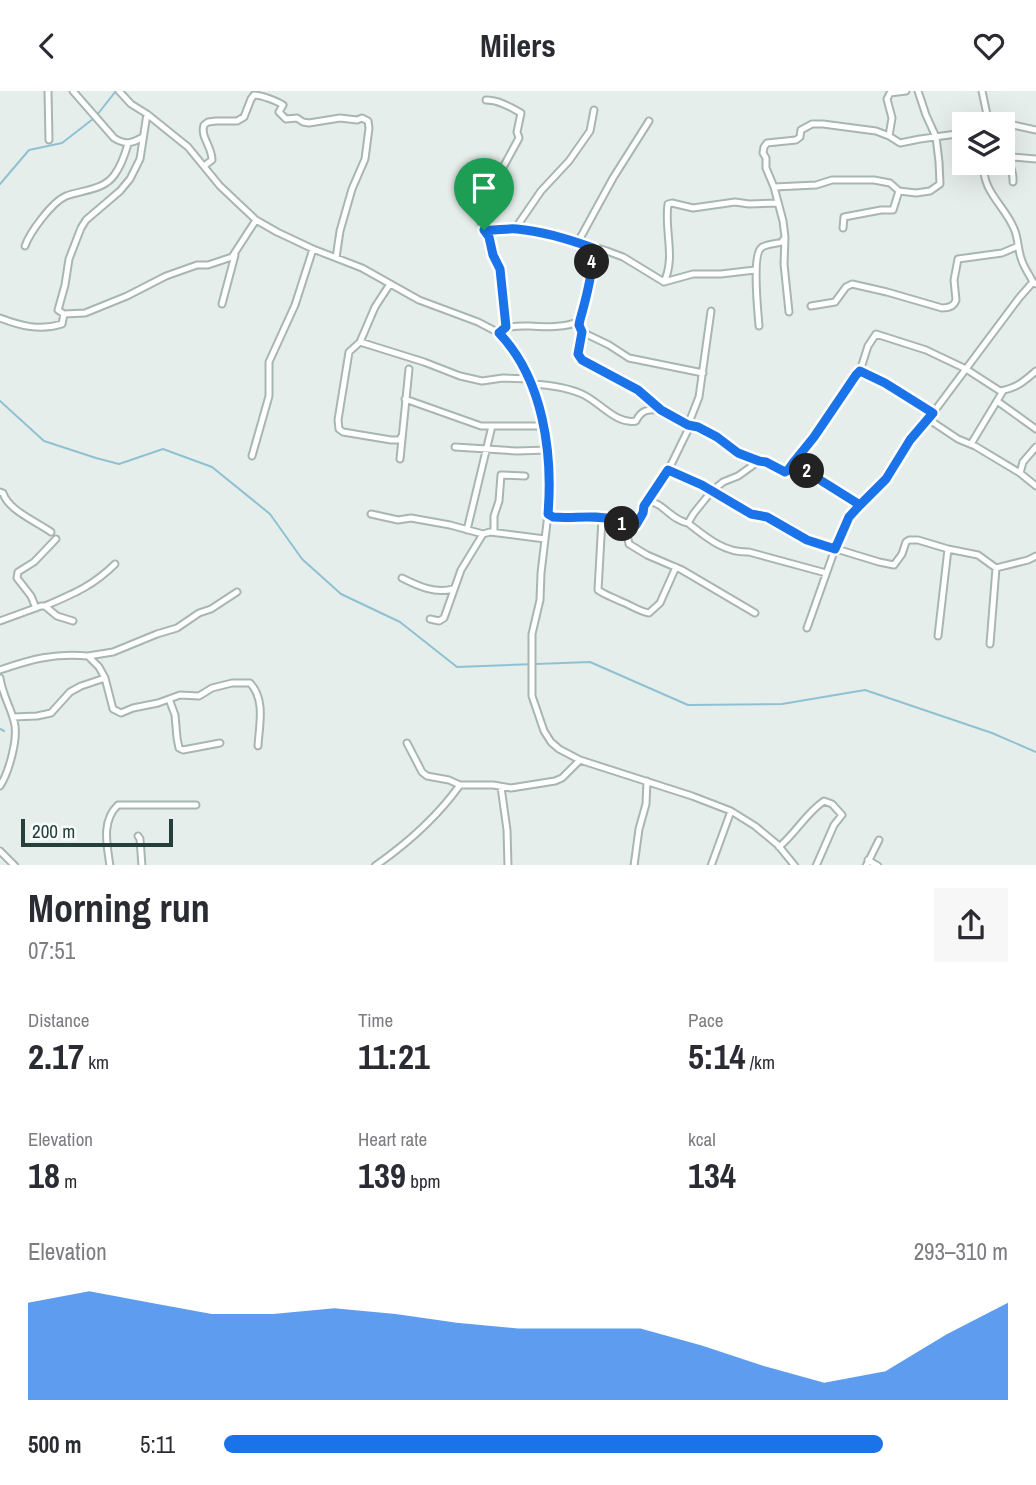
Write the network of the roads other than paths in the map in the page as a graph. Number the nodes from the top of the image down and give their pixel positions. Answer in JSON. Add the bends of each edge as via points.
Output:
{"nodes":[{"id":1,"x":48,"y":91,"type":"edge"},
{"id":2,"x":73,"y":91,"type":"edge"},
{"id":3,"x":119,"y":91,"type":"edge"},
{"id":4,"x":906,"y":91,"type":"edge"},
{"id":5,"x":918,"y":91,"type":"edge"},
{"id":6,"x":982,"y":91,"type":"edge"},
{"id":7,"x":486,"y":100,"type":"dead end"},
{"id":8,"x":594,"y":110,"type":"dead end"},
{"id":9,"x":986,"y":112,"type":"edge"},
{"id":10,"x":147,"y":114,"type":"junction"},
{"id":11,"x":649,"y":121,"type":"dead end"},
{"id":12,"x":1015,"y":125,"type":"edge"},
{"id":13,"x":1036,"y":130,"type":"edge"},
{"id":14,"x":952,"y":135,"type":"edge"},
{"id":15,"x":889,"y":136,"type":"junction"},
{"id":16,"x":143,"y":137,"type":"junction"},
{"id":17,"x":936,"y":137,"type":"junction"},
{"id":18,"x":49,"y":140,"type":"dead end"},
{"id":19,"x":128,"y":144,"type":"junction"},
{"id":20,"x":1015,"y":157,"type":"edge"},
{"id":21,"x":1036,"y":159,"type":"edge"},
{"id":22,"x":204,"y":166,"type":"junction"},
{"id":23,"x":985,"y":175,"type":"edge"},
{"id":24,"x":1014,"y":175,"type":"edge"},
{"id":25,"x":1013,"y":182,"type":"dead end"},
{"id":26,"x":462,"y":187,"type":"dead end"},
{"id":27,"x":774,"y":187,"type":"junction"},
{"id":28,"x":898,"y":191,"type":"junction"},
{"id":29,"x":778,"y":203,"type":"junction"},
{"id":30,"x":472,"y":206,"type":"junction"},
{"id":31,"x":257,"y":220,"type":"junction"},
{"id":32,"x":843,"y":228,"type":"dead end"},
{"id":33,"x":515,"y":229,"type":"junction"},
{"id":34,"x":484,"y":230,"type":"junction"},
{"id":35,"x":785,"y":237,"type":"junction"},
{"id":36,"x":578,"y":243,"type":"junction"},
{"id":37,"x":25,"y":246,"type":"dead end"},
{"id":38,"x":1018,"y":246,"type":"junction"},
{"id":39,"x":593,"y":248,"type":"junction"},
{"id":40,"x":313,"y":249,"type":"junction"},
{"id":41,"x":236,"y":252,"type":"junction"},
{"id":42,"x":336,"y":258,"type":"junction"},
{"id":43,"x":755,"y":270,"type":"junction"},
{"id":44,"x":664,"y":282,"type":"junction"},
{"id":45,"x":1035,"y":283,"type":"edge"},
{"id":46,"x":390,"y":285,"type":"junction"},
{"id":47,"x":222,"y":304,"type":"dead end"},
{"id":48,"x":811,"y":306,"type":"dead end"},
{"id":49,"x":711,"y":311,"type":"dead end"},
{"id":50,"x":789,"y":313,"type":"dead end"},
{"id":51,"x":64,"y":314,"type":"junction"},
{"id":52,"x":0,"y":318,"type":"edge"},
{"id":53,"x":580,"y":320,"type":"junction"},
{"id":54,"x":506,"y":327,"type":"junction"},
{"id":55,"x":759,"y":327,"type":"dead end"},
{"id":56,"x":582,"y":332,"type":"junction"},
{"id":57,"x":499,"y":333,"type":"junction"},
{"id":58,"x":360,"y":342,"type":"junction"},
{"id":59,"x":409,"y":369,"type":"dead end"},
{"id":60,"x":966,"y":369,"type":"junction"},
{"id":61,"x":860,"y":371,"type":"junction"},
{"id":62,"x":1036,"y":371,"type":"edge"},
{"id":63,"x":702,"y":373,"type":"junction"},
{"id":64,"x":531,"y":382,"type":"junction"},
{"id":65,"x":1003,"y":391,"type":"junction"},
{"id":66,"x":405,"y":399,"type":"junction"},
{"id":67,"x":997,"y":401,"type":"junction"},
{"id":68,"x":661,"y":410,"type":"junction"},
{"id":69,"x":933,"y":413,"type":"junction"},
{"id":70,"x":928,"y":419,"type":"junction"},
{"id":71,"x":688,"y":425,"type":"junction"},
{"id":72,"x":492,"y":426,"type":"junction"},
{"id":73,"x":543,"y":426,"type":"junction"},
{"id":74,"x":1036,"y":429,"type":"edge"},
{"id":75,"x":401,"y":437,"type":"junction"},
{"id":76,"x":971,"y":444,"type":"junction"},
{"id":77,"x":455,"y":447,"type":"dead end"},
{"id":78,"x":1036,"y":447,"type":"edge"},
{"id":79,"x":487,"y":449,"type":"junction"},
{"id":80,"x":548,"y":450,"type":"junction"},
{"id":81,"x":252,"y":456,"type":"dead end"},
{"id":82,"x":400,"y":459,"type":"dead end"},
{"id":83,"x":759,"y":461,"type":"junction"},
{"id":84,"x":793,"y":463,"type":"junction"},
{"id":85,"x":668,"y":470,"type":"junction"},
{"id":86,"x":1020,"y":473,"type":"junction"},
{"id":87,"x":525,"y":476,"type":"dead end"},
{"id":88,"x":1036,"y":486,"type":"edge"},
{"id":89,"x":0,"y":492,"type":"edge"},
{"id":90,"x":711,"y":492,"type":"junction"},
{"id":91,"x":6,"y":501,"type":"junction"},
{"id":92,"x":647,"y":501,"type":"junction"},
{"id":93,"x":860,"y":505,"type":"junction"},
{"id":94,"x":0,"y":509,"type":"edge"},
{"id":95,"x":371,"y":514,"type":"dead end"},
{"id":96,"x":548,"y":514,"type":"junction"},
{"id":97,"x":602,"y":519,"type":"junction"},
{"id":98,"x":688,"y":523,"type":"junction"},
{"id":99,"x":625,"y":525,"type":"junction"},
{"id":100,"x":467,"y":530,"type":"junction"},
{"id":101,"x":51,"y":532,"type":"dead end"},
{"id":102,"x":494,"y":532,"type":"junction"},
{"id":103,"x":484,"y":534,"type":"junction"},
{"id":104,"x":56,"y":539,"type":"dead end"},
{"id":105,"x":545,"y":539,"type":"junction"},
{"id":106,"x":835,"y":549,"type":"junction"},
{"id":107,"x":948,"y":549,"type":"junction"},
{"id":108,"x":1036,"y":556,"type":"edge"},
{"id":109,"x":115,"y":564,"type":"dead end"},
{"id":110,"x":676,"y":567,"type":"junction"},
{"id":111,"x":996,"y":568,"type":"junction"},
{"id":112,"x":827,"y":573,"type":"junction"},
{"id":113,"x":402,"y":578,"type":"dead end"},
{"id":114,"x":453,"y":589,"type":"junction"},
{"id":115,"x":237,"y":592,"type":"dead end"},
{"id":116,"x":45,"y":606,"type":"junction"},
{"id":117,"x":36,"y":608,"type":"junction"},
{"id":118,"x":755,"y":613,"type":"dead end"},
{"id":119,"x":430,"y":619,"type":"dead end"},
{"id":120,"x":0,"y":621,"type":"edge"},
{"id":121,"x":73,"y":621,"type":"dead end"},
{"id":122,"x":807,"y":628,"type":"dead end"},
{"id":123,"x":937,"y":636,"type":"dead end"},
{"id":124,"x":990,"y":644,"type":"dead end"},
{"id":125,"x":88,"y":656,"type":"junction"},
{"id":126,"x":0,"y":670,"type":"edge"},
{"id":127,"x":0,"y":678,"type":"edge"},
{"id":128,"x":105,"y":678,"type":"junction"},
{"id":129,"x":169,"y":699,"type":"junction"},
{"id":130,"x":13,"y":717,"type":"junction"},
{"id":131,"x":220,"y":743,"type":"dead end"},
{"id":132,"x":407,"y":743,"type":"dead end"},
{"id":133,"x":258,"y":746,"type":"dead end"},
{"id":134,"x":580,"y":760,"type":"junction"},
{"id":135,"x":647,"y":781,"type":"junction"},
{"id":136,"x":460,"y":785,"type":"junction"},
{"id":137,"x":0,"y":786,"type":"edge"},
{"id":138,"x":502,"y":787,"type":"junction"},
{"id":139,"x":196,"y":805,"type":"dead end"},
{"id":140,"x":731,"y":811,"type":"junction"},
{"id":141,"x":138,"y":836,"type":"dead end"},
{"id":142,"x":879,"y":840,"type":"dead end"},
{"id":143,"x":779,"y":847,"type":"junction"},
{"id":144,"x":0,"y":851,"type":"edge"},
{"id":145,"x":867,"y":863,"type":"edge"},
{"id":146,"x":14,"y":865,"type":"edge"},
{"id":147,"x":110,"y":865,"type":"edge"},
{"id":148,"x":142,"y":865,"type":"edge"},
{"id":149,"x":376,"y":865,"type":"edge"},
{"id":150,"x":508,"y":865,"type":"edge"},
{"id":151,"x":634,"y":865,"type":"edge"},
{"id":152,"x":711,"y":865,"type":"edge"},
{"id":153,"x":794,"y":865,"type":"edge"},
{"id":154,"x":816,"y":865,"type":"edge"}],
"edges":[{"from":1,"to":18,"type":"street"},
{"from":2,"to":19,"type":"street","via":[[114,138]]},
{"from":3,"to":10,"type":"street"},
{"from":4,"to":15,"type":"street","via":[[890,93],[887,99],[892,118]]},
{"from":5,"to":17,"type":"street"},
{"from":6,"to":9,"type":"street"},
{"from":7,"to":30,"type":"street","via":[[521,113],[519,138],[500,173],[494,196]]},
{"from":8,"to":33,"type":"street","via":[[590,131]]},
{"from":10,"to":16,"type":"street"},
{"from":10,"to":22,"type":"street"},
{"from":11,"to":36,"type":"street"},
{"from":12,"to":13,"type":"street"},
{"from":14,"to":17,"type":"street"},
{"from":15,"to":17,"type":"street","via":[[901,143]]},
{"from":15,"to":27,"type":"street","via":[[812,124],[801,129],[796,140],[767,143],[763,153]]},
{"from":16,"to":19,"type":"street"},
{"from":16,"to":51,"type":"street","via":[[130,180],[81,228],[58,310]]},
{"from":17,"to":28,"type":"street","via":[[940,184],[930,191]]},
{"from":19,"to":37,"type":"street","via":[[116,174],[94,189],[63,197],[41,219]]},
{"from":20,"to":21,"type":"street"},
{"from":22,"to":31,"type":"street"},
{"from":22,"to":42,"type":"street","via":[[212,154],[202,133],[204,125],[242,119],[254,96],[279,102],[283,105],[279,112],[286,119],[368,121],[365,159],[354,182]]},
{"from":23,"to":38,"type":"street","via":[[1016,232]]},
{"from":24,"to":25,"type":"street"},
{"from":26,"to":30,"type":"street"},
{"from":27,"to":28,"type":"street","via":[[874,180],[890,183]]},
{"from":27,"to":29,"type":"street"},
{"from":28,"to":32,"type":"street","via":[[893,210],[844,217]]},
{"from":29,"to":35,"type":"street"},
{"from":29,"to":44,"type":"street","via":[[735,202],[693,208],[668,204],[670,235]]},
{"from":30,"to":34,"type":"street"},
{"from":31,"to":40,"type":"street"},
{"from":31,"to":41,"type":"street"},
{"from":33,"to":34,"type":"street"},
{"from":33,"to":36,"type":"street"},
{"from":34,"to":54,"type":"street","via":[[500,269]]},
{"from":35,"to":43,"type":"street","via":[[758,250]]},
{"from":35,"to":50,"type":"street"},
{"from":36,"to":39,"type":"street"},
{"from":38,"to":45,"type":"street"},
{"from":38,"to":48,"type":"street","via":[[1002,253],[959,258],[956,300],[948,308],[852,284],[835,302]]},
{"from":39,"to":44,"type":"street","via":[[623,257]]},
{"from":39,"to":53,"type":"street"},
{"from":40,"to":42,"type":"street"},
{"from":40,"to":81,"type":"street","via":[[295,305],[269,362],[268,396]]},
{"from":41,"to":47,"type":"street"},
{"from":41,"to":51,"type":"street","via":[[224,260],[166,276],[85,313]]},
{"from":42,"to":46,"type":"street"},
{"from":43,"to":44,"type":"street","via":[[693,274]]},
{"from":43,"to":55,"type":"street"},
{"from":45,"to":60,"type":"street"},
{"from":46,"to":57,"type":"street"},
{"from":46,"to":58,"type":"street"},
{"from":49,"to":63,"type":"street"},
{"from":51,"to":52,"type":"street","via":[[62,324],[50,328],[22,326]]},
{"from":53,"to":54,"type":"street","via":[[547,327]]},
{"from":53,"to":56,"type":"street"},
{"from":54,"to":57,"type":"street"},
{"from":56,"to":63,"type":"street","via":[[629,358]]},
{"from":56,"to":68,"type":"street","via":[[578,354],[582,360],[638,390]]},
{"from":57,"to":64,"type":"street"},
{"from":58,"to":64,"type":"street","via":[[460,376]]},
{"from":58,"to":75,"type":"street","via":[[349,352],[339,429],[391,440]]},
{"from":59,"to":66,"type":"street"},
{"from":60,"to":61,"type":"street","via":[[878,334],[868,346]]},
{"from":60,"to":65,"type":"street"},
{"from":60,"to":69,"type":"street"},
{"from":61,"to":69,"type":"street"},
{"from":61,"to":84,"type":"street"},
{"from":62,"to":65,"type":"street","via":[[1022,384]]},
{"from":63,"to":71,"type":"street"},
{"from":64,"to":68,"type":"street","via":[[579,392],[624,422],[636,421],[649,409]]},
{"from":64,"to":73,"type":"street"},
{"from":65,"to":67,"type":"street"},
{"from":66,"to":72,"type":"street"},
{"from":66,"to":75,"type":"street"},
{"from":67,"to":74,"type":"street"},
{"from":67,"to":76,"type":"street"},
{"from":68,"to":71,"type":"street"},
{"from":69,"to":70,"type":"street"},
{"from":70,"to":76,"type":"street"},
{"from":70,"to":93,"type":"street","via":[[886,479]]},
{"from":71,"to":83,"type":"street"},
{"from":71,"to":85,"type":"street"},
{"from":72,"to":73,"type":"street"},
{"from":72,"to":79,"type":"street"},
{"from":73,"to":80,"type":"street"},
{"from":75,"to":82,"type":"street"},
{"from":76,"to":86,"type":"street"},
{"from":77,"to":79,"type":"street"},
{"from":78,"to":86,"type":"street"},
{"from":79,"to":80,"type":"street"},
{"from":79,"to":100,"type":"street"},
{"from":80,"to":96,"type":"street"},
{"from":83,"to":84,"type":"street","via":[[785,472]]},
{"from":83,"to":90,"type":"street"},
{"from":84,"to":93,"type":"street"},
{"from":85,"to":90,"type":"street"},
{"from":85,"to":92,"type":"street"},
{"from":86,"to":88,"type":"street"},
{"from":87,"to":102,"type":"street","via":[[500,475]]},
{"from":89,"to":91,"type":"street"},
{"from":90,"to":98,"type":"street"},
{"from":90,"to":106,"type":"street","via":[[807,540]]},
{"from":91,"to":94,"type":"street"},
{"from":91,"to":101,"type":"street"},
{"from":92,"to":98,"type":"street"},
{"from":92,"to":99,"type":"street","via":[[639,523]]},
{"from":93,"to":106,"type":"street","via":[[849,517]]},
{"from":95,"to":100,"type":"street"},
{"from":96,"to":97,"type":"street"},
{"from":96,"to":105,"type":"street"},
{"from":97,"to":99,"type":"street"},
{"from":97,"to":110,"type":"street","via":[[598,590],[606,596],[649,613],[660,603]]},
{"from":98,"to":112,"type":"street","via":[[737,553],[749,552]]},
{"from":99,"to":110,"type":"street","via":[[629,544]]},
{"from":100,"to":103,"type":"street"},
{"from":102,"to":103,"type":"street"},
{"from":102,"to":105,"type":"street"},
{"from":103,"to":114,"type":"street"},
{"from":104,"to":117,"type":"street","via":[[18,572]]},
{"from":105,"to":134,"type":"street","via":[[532,634],[533,697],[551,742]]},
{"from":106,"to":107,"type":"street","via":[[892,565],[908,540]]},
{"from":106,"to":112,"type":"street"},
{"from":107,"to":111,"type":"street","via":[[978,555]]},
{"from":107,"to":123,"type":"street"},
{"from":108,"to":111,"type":"street"},
{"from":109,"to":116,"type":"street","via":[[86,587]]},
{"from":110,"to":118,"type":"street"},
{"from":111,"to":124,"type":"street"},
{"from":112,"to":122,"type":"street"},
{"from":113,"to":114,"type":"street","via":[[441,591]]},
{"from":114,"to":119,"type":"street","via":[[442,621]]},
{"from":115,"to":125,"type":"street","via":[[177,628],[113,652]]},
{"from":116,"to":117,"type":"street"},
{"from":116,"to":121,"type":"street"},
{"from":117,"to":120,"type":"street"},
{"from":125,"to":126,"type":"street","via":[[34,658]]},
{"from":125,"to":128,"type":"street"},
{"from":127,"to":130,"type":"street"},
{"from":128,"to":129,"type":"street","via":[[113,709],[121,713]]},
{"from":128,"to":130,"type":"street","via":[[67,695],[51,713]]},
{"from":129,"to":131,"type":"street","via":[[179,748]]},
{"from":129,"to":133,"type":"street","via":[[250,683],[261,710]]},
{"from":130,"to":137,"type":"street","via":[[16,737]]},
{"from":132,"to":136,"type":"street","via":[[427,776]]},
{"from":134,"to":135,"type":"street"},
{"from":134,"to":138,"type":"street","via":[[555,781]]},
{"from":135,"to":140,"type":"street"},
{"from":135,"to":151,"type":"street"},
{"from":136,"to":138,"type":"street"},
{"from":136,"to":149,"type":"street","via":[[425,827]]},
{"from":138,"to":150,"type":"street"},
{"from":139,"to":147,"type":"street","via":[[118,805],[107,820]]},
{"from":140,"to":143,"type":"street"},
{"from":140,"to":152,"type":"street"},
{"from":141,"to":148,"type":"street"},
{"from":142,"to":145,"type":"street"},
{"from":143,"to":153,"type":"street"},
{"from":143,"to":154,"type":"street","via":[[815,807],[824,801],[832,804],[842,815]]},
{"from":144,"to":146,"type":"street"}]}
